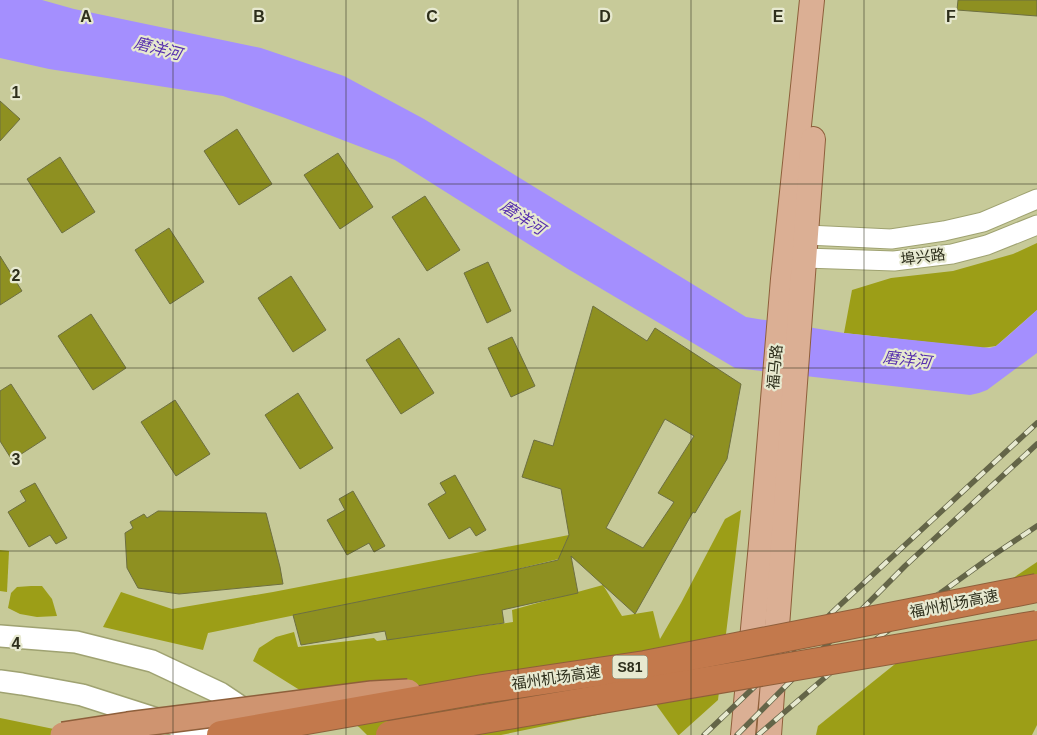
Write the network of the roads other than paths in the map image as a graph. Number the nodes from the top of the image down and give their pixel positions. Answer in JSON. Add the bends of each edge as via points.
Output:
{"nodes":[{"id":1,"x":812,"y":0,"type":"edge"},
{"id":2,"x":827,"y":0,"type":"edge"},
{"id":3,"x":1037,"y":200,"type":"edge"},
{"id":4,"x":1037,"y":225,"type":"edge"},
{"id":5,"x":806,"y":235,"type":"junction"},
{"id":6,"x":805,"y":258,"type":"junction"},
{"id":7,"x":791,"y":311,"type":"junction"},
{"id":8,"x":785,"y":378,"type":"junction"},
{"id":9,"x":1037,"y":588,"type":"edge"},
{"id":10,"x":1037,"y":625,"type":"edge"},
{"id":11,"x":0,"y":636,"type":"edge"},
{"id":12,"x":0,"y":681,"type":"edge"},
{"id":13,"x":483,"y":689,"type":"junction"},
{"id":14,"x":63,"y":735,"type":"edge"},
{"id":15,"x":207,"y":735,"type":"edge"},
{"id":16,"x":221,"y":735,"type":"edge"},
{"id":17,"x":282,"y":735,"type":"edge"},
{"id":18,"x":390,"y":735,"type":"edge"},
{"id":19,"x":743,"y":735,"type":"edge"},
{"id":20,"x":769,"y":735,"type":"edge"}],
"edges":[{"from":1,"to":7,"type":"main road","name":"福马路"},
{"from":2,"to":5,"type":"main road","name":"福马路"},
{"from":3,"to":5,"type":"street","name":"埠兴路","via":[[983,222],[944,231],[891,239]]},
{"from":4,"to":6,"type":"street","name":"埠兴路","via":[[952,254],[894,261]]},
{"from":5,"to":6,"type":"main road","name":"福马路"},
{"from":6,"to":7,"type":"main road","name":"福马路"},
{"from":7,"to":8,"type":"main road","name":"福马路"},
{"from":8,"to":19,"type":"main road","name":"福马路","via":[[761,544]]},
{"from":8,"to":20,"type":"main road","name":"福马路"},
{"from":9,"to":13,"type":"highway","name":"福州机场高速","number":"S81","bridge":true,"via":[[646,665]]},
{"from":10,"to":18,"type":"highway","name":"福州机场高速","number":"S81","bridge":true},
{"from":11,"to":17,"type":"main road","via":[[76,642],[152,662],[220,693]]},
{"from":12,"to":15,"type":"main road","via":[[82,695]]},
{"from":13,"to":14,"type":"highway","bridge":true,"via":[[372,694]]},
{"from":13,"to":16,"type":"highway","name":"福州机场高速","number":"S81","bridge":true}]}
